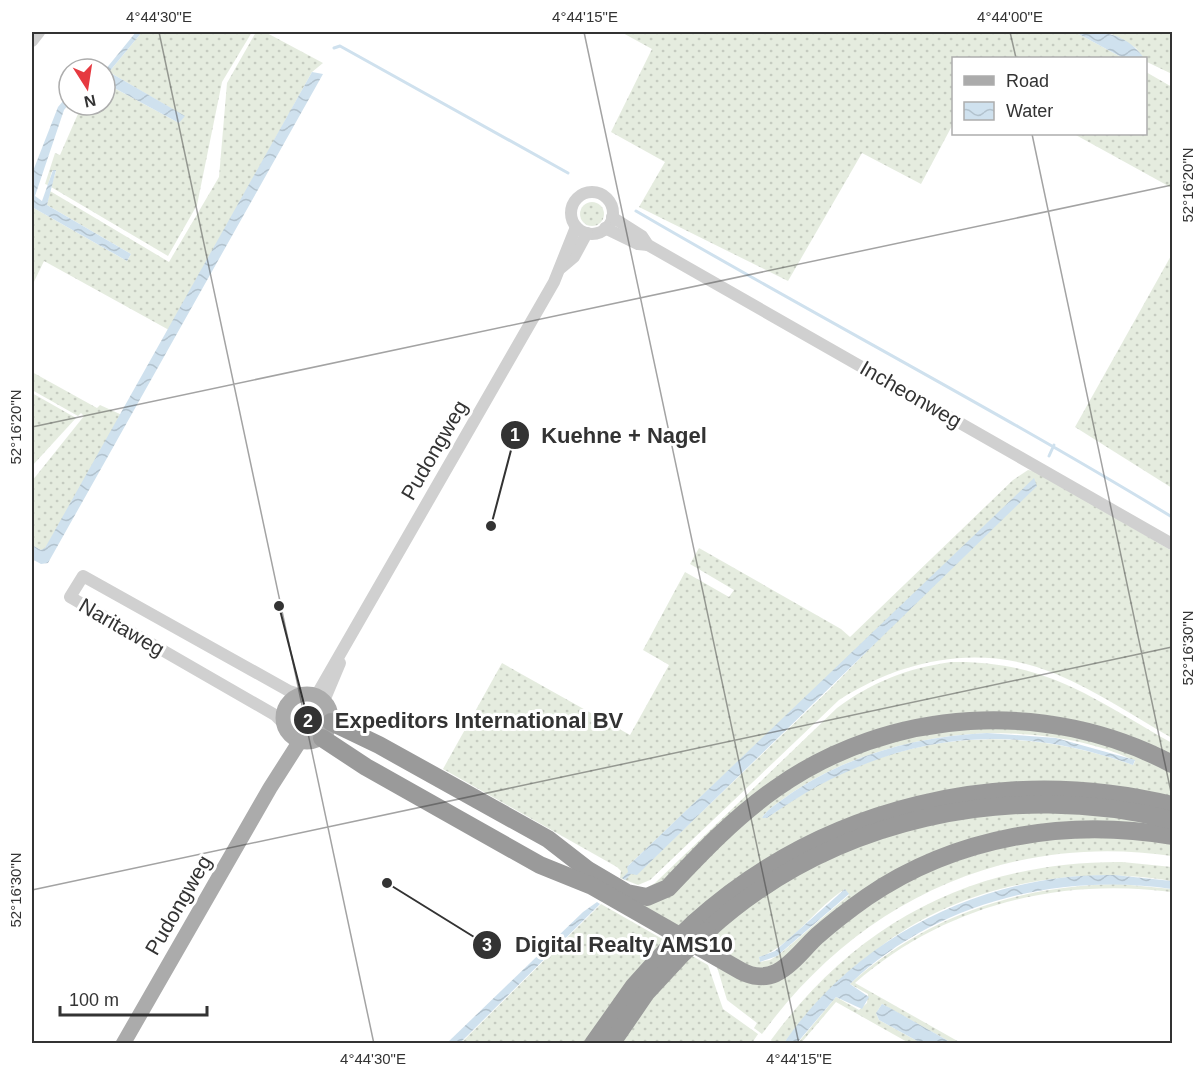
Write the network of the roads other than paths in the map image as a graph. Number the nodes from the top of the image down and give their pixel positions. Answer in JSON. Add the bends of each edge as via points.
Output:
{"nodes":[{"id":1,"x":39,"y":32,"type":"edge"},
{"id":2,"x":32,"y":40,"type":"edge"},
{"id":3,"x":612,"y":217,"type":"junction"},
{"id":4,"x":605,"y":228,"type":"junction"},
{"id":5,"x":582,"y":230,"type":"junction"},
{"id":6,"x":648,"y":245,"type":"junction"},
{"id":7,"x":1173,"y":544,"type":"edge"},
{"id":8,"x":314,"y":697,"type":"junction"},
{"id":9,"x":327,"y":730,"type":"junction"},
{"id":10,"x":292,"y":734,"type":"junction"},
{"id":11,"x":1173,"y":764,"type":"edge"},
{"id":12,"x":1173,"y":805,"type":"edge"},
{"id":13,"x":1173,"y":820,"type":"edge"},
{"id":14,"x":1173,"y":836,"type":"edge"},
{"id":15,"x":700,"y":927,"type":"junction"},
{"id":16,"x":677,"y":948,"type":"junction"},
{"id":17,"x":123,"y":1044,"type":"edge"},
{"id":18,"x":593,"y":1044,"type":"edge"},
{"id":19,"x":611,"y":1044,"type":"edge"}],
"edges":[{"from":1,"to":2,"type":"street"},
{"from":3,"to":4,"type":"street"},
{"from":3,"to":5,"type":"street","via":[[607,199],[589,192],[573,204],[571,216]]},
{"from":3,"to":6,"type":"street","name":"Incheonweg","via":[[642,236]]},
{"from":4,"to":5,"type":"street","via":[[600,232]]},
{"from":4,"to":6,"type":"street","name":"Incheonweg"},
{"from":5,"to":8,"type":"street","name":"Pudongweg","via":[[564,251],[561,268],[344,652]]},
{"from":6,"to":7,"type":"street","name":"Incheonweg"},
{"from":8,"to":9,"type":"main road","via":[[329,707]]},
{"from":8,"to":10,"type":"main road","via":[[295,698],[285,709]]},
{"from":8,"to":10,"type":"street","name":"Naritaweg","via":[[289,691],[83,576],[70,597],[274,715]]},
{"from":9,"to":10,"type":"main road","via":[[315,741]]},
{"from":9,"to":11,"type":"highway","via":[[379,745],[548,839],[635,896],[658,895],[736,820],[775,789],[843,751],[911,729],[987,720],[1043,723],[1106,736]]},
{"from":9,"to":14,"type":"highway","via":[[366,767],[540,865],[592,886],[741,971],[758,976],[777,972],[830,924],[876,891],[965,850],[1012,837],[1067,830],[1109,829]]},
{"from":10,"to":17,"type":"main road","name":"Pudongweg","via":[[270,788]]},
{"from":12,"to":15,"type":"highway","via":[[1105,792],[1045,789],[925,802],[863,821],[798,850],[746,881]]},
{"from":13,"to":15,"type":"highway","via":[[1106,807],[1035,804],[974,809],[916,820],[858,839],[808,862]]},
{"from":15,"to":16,"type":"highway","bridge":true},
{"from":16,"to":18,"type":"highway","via":[[633,986]]},
{"from":16,"to":19,"type":"highway"}]}
